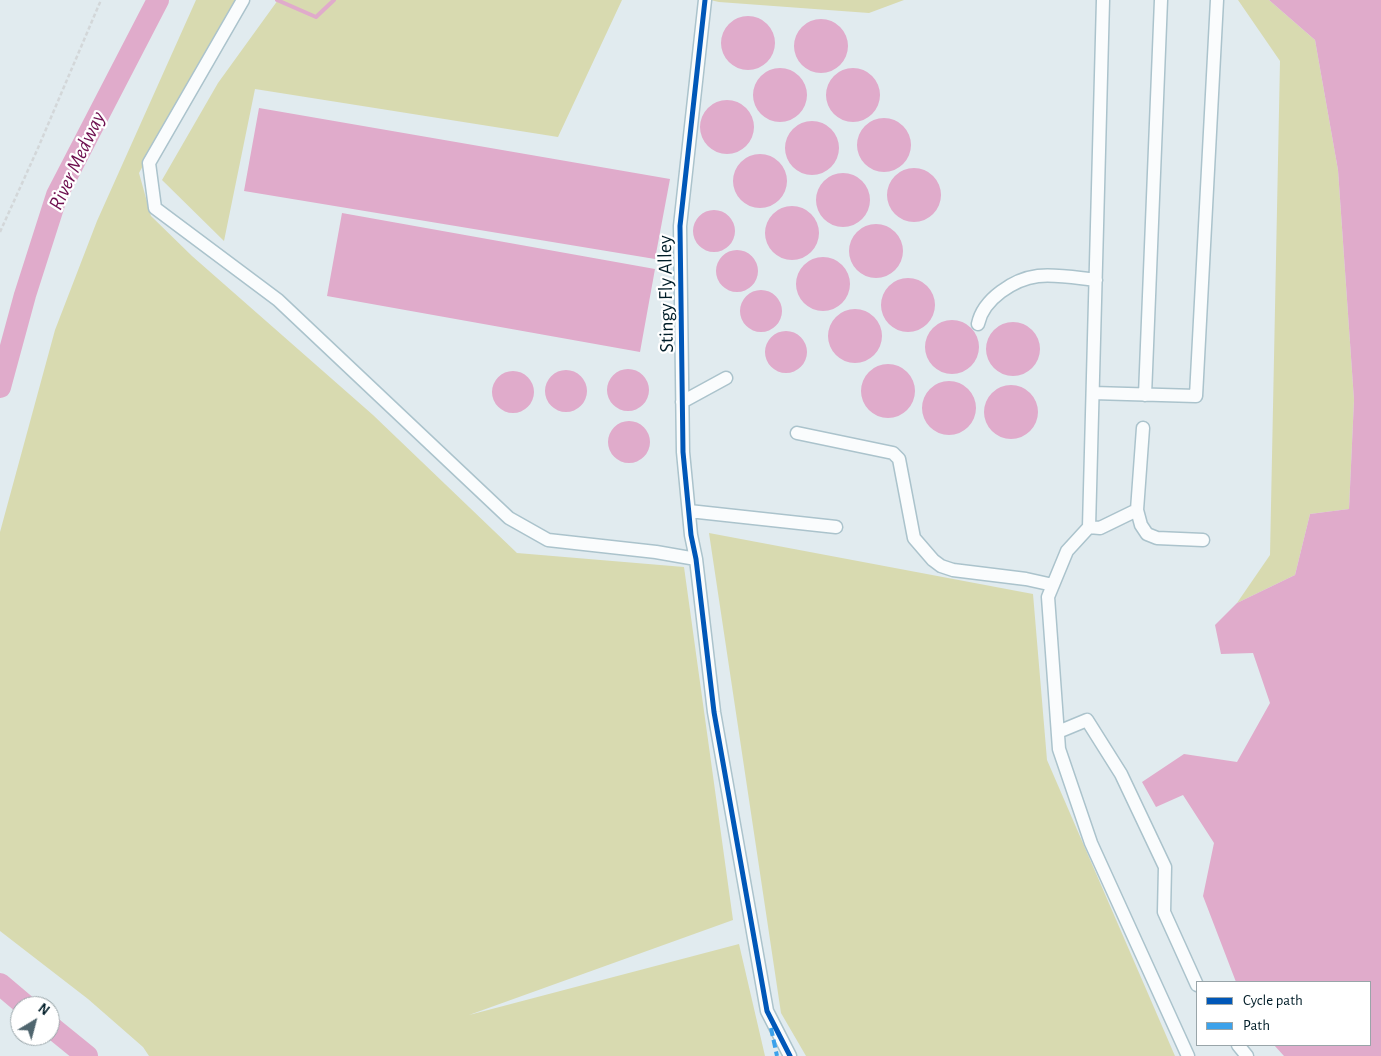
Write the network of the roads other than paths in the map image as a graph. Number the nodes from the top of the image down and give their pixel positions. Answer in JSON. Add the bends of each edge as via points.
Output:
{"nodes":[{"id":1,"x":243,"y":0,"type":"edge"},
{"id":2,"x":705,"y":0,"type":"edge"},
{"id":3,"x":1103,"y":0,"type":"edge"},
{"id":4,"x":1162,"y":0,"type":"edge"},
{"id":5,"x":1217,"y":0,"type":"edge"},
{"id":6,"x":1096,"y":280,"type":"junction"},
{"id":7,"x":978,"y":324,"type":"dead end"},
{"id":8,"x":726,"y":378,"type":"dead end"},
{"id":9,"x":1093,"y":394,"type":"junction"},
{"id":10,"x":1145,"y":395,"type":"junction"},
{"id":11,"x":682,"y":402,"type":"junction"},
{"id":12,"x":1143,"y":428,"type":"dead end"},
{"id":13,"x":798,"y":433,"type":"dead end"},
{"id":14,"x":1137,"y":510,"type":"junction"},
{"id":15,"x":689,"y":511,"type":"junction"},
{"id":16,"x":836,"y":527,"type":"dead end"},
{"id":17,"x":1089,"y":527,"type":"junction"},
{"id":18,"x":1203,"y":540,"type":"dead end"},
{"id":19,"x":696,"y":559,"type":"junction"},
{"id":20,"x":1053,"y":585,"type":"junction"},
{"id":21,"x":1058,"y":732,"type":"junction"},
{"id":22,"x":1196,"y":982,"type":"edge"},
{"id":23,"x":1239,"y":1046,"type":"edge"},
{"id":24,"x":790,"y":1056,"type":"edge"},
{"id":25,"x":1188,"y":1056,"type":"edge"},
{"id":26,"x":1247,"y":1056,"type":"edge"}],
"edges":[{"from":1,"to":19,"type":"lane","via":[[149,163],[155,208],[278,300],[509,518],[548,540]]},
{"from":2,"to":11,"type":"lane","name":"Stingy Fly Alley","via":[[680,226]]},
{"from":3,"to":6,"type":"lane"},
{"from":4,"to":10,"type":"lane"},
{"from":5,"to":10,"type":"lane","via":[[1196,396]]},
{"from":6,"to":7,"type":"lane","via":[[1029,278],[996,296],[983,310]]},
{"from":6,"to":9,"type":"lane"},
{"from":8,"to":11,"type":"lane"},
{"from":9,"to":10,"type":"lane"},
{"from":9,"to":17,"type":"lane"},
{"from":11,"to":15,"type":"lane","name":"Stingy Fly Alley"},
{"from":12,"to":14,"type":"lane"},
{"from":13,"to":20,"type":"lane","via":[[892,453],[899,459],[914,538],[941,566]]},
{"from":14,"to":17,"type":"lane","via":[[1100,528]]},
{"from":14,"to":18,"type":"lane","via":[[1141,525],[1152,536]]},
{"from":15,"to":16,"type":"lane"},
{"from":15,"to":19,"type":"lane","name":"Stingy Fly Alley"},
{"from":17,"to":20,"type":"lane","via":[[1067,551]]},
{"from":19,"to":24,"type":"lane","name":"Stingy Fly Alley","via":[[714,712],[767,1011]]},
{"from":20,"to":21,"type":"lane","via":[[1048,597]]},
{"from":21,"to":22,"type":"lane","via":[[1087,720],[1120,774],[1165,867],[1164,912]]},
{"from":21,"to":25,"type":"lane","via":[[1060,749],[1091,843]]},
{"from":23,"to":26,"type":"lane"}]}
